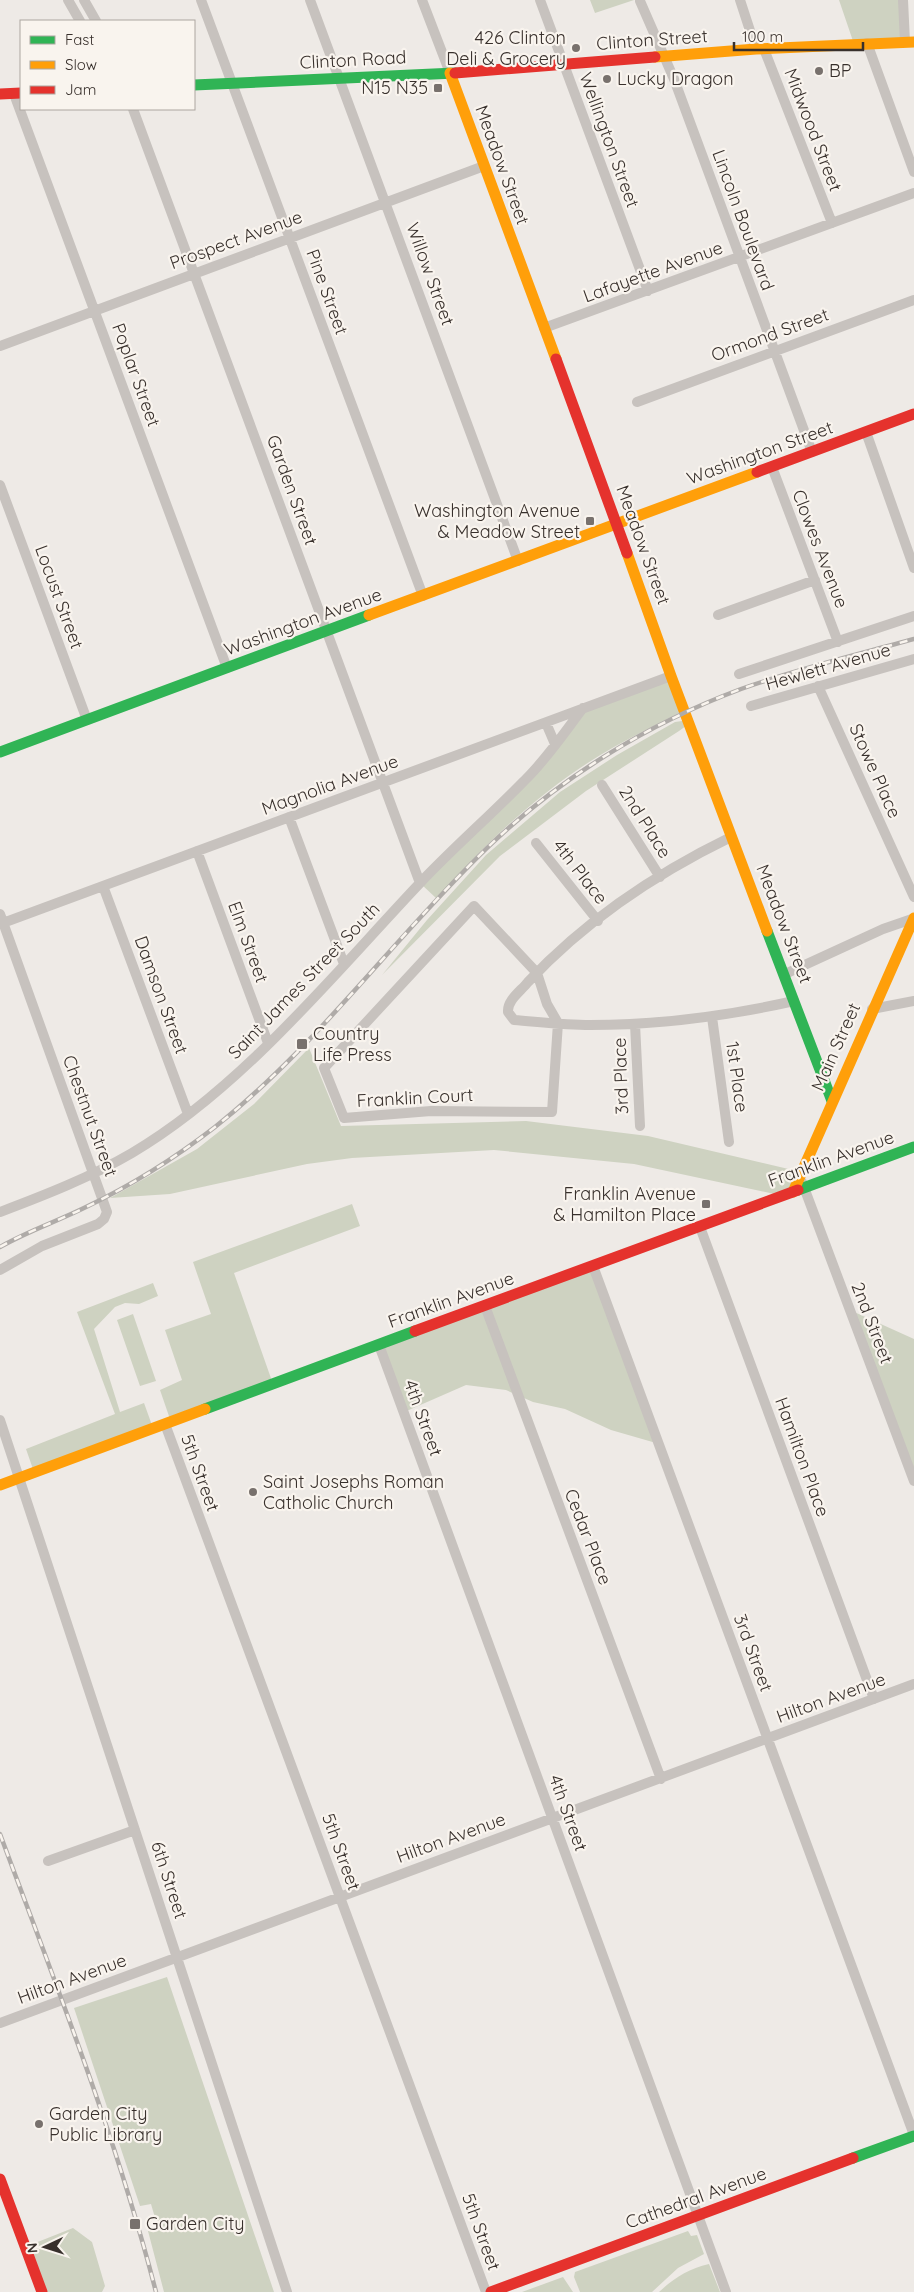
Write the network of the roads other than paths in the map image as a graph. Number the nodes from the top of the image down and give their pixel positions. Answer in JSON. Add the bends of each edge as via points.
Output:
{"nodes":[{"id":1,"x":68,"y":0,"type":"edge"},
{"id":2,"x":84,"y":0,"type":"edge"},
{"id":3,"x":201,"y":0,"type":"edge"},
{"id":4,"x":310,"y":0,"type":"edge"},
{"id":5,"x":422,"y":0,"type":"edge"},
{"id":6,"x":540,"y":0,"type":"edge"},
{"id":7,"x":740,"y":0,"type":"edge"},
{"id":8,"x":903,"y":0,"type":"edge"},
{"id":9,"x":640,"y":1,"type":"edge"},
{"id":10,"x":79,"y":20,"type":"edge"},
{"id":11,"x":95,"y":20,"type":"edge"},
{"id":12,"x":910,"y":42,"type":"edge"},
{"id":13,"x":867,"y":43,"type":"junction"},
{"id":14,"x":760,"y":49,"type":"junction"},
{"id":15,"x":663,"y":57,"type":"junction"},
{"id":16,"x":564,"y":65,"type":"junction"},
{"id":17,"x":513,"y":69,"type":"joint"},
{"id":18,"x":450,"y":73,"type":"junction"},
{"id":19,"x":340,"y":78,"type":"junction"},
{"id":20,"x":232,"y":84,"type":"junction"},
{"id":21,"x":195,"y":85,"type":"edge"},
{"id":22,"x":0,"y":94,"type":"edge"},
{"id":23,"x":18,"y":94,"type":"edge"},
{"id":24,"x":24,"y":110,"type":"edge"},
{"id":25,"x":133,"y":110,"type":"edge"},
{"id":26,"x":484,"y":166,"type":"junction"},
{"id":27,"x":914,"y":172,"type":"edge"},
{"id":28,"x":914,"y":193,"type":"edge"},
{"id":29,"x":386,"y":202,"type":"junction"},
{"id":30,"x":832,"y":223,"type":"junction"},
{"id":31,"x":290,"y":238,"type":"junction"},
{"id":32,"x":740,"y":258,"type":"junction"},
{"id":33,"x":194,"y":274,"type":"junction"},
{"id":34,"x":648,"y":291,"type":"junction"},
{"id":35,"x":914,"y":300,"type":"edge"},
{"id":36,"x":95,"y":310,"type":"junction"},
{"id":37,"x":544,"y":328,"type":"junction"},
{"id":38,"x":0,"y":346,"type":"edge"},
{"id":39,"x":774,"y":351,"type":"junction"},
{"id":40,"x":638,"y":402,"type":"dead end"},
{"id":41,"x":914,"y":414,"type":"edge"},
{"id":42,"x":866,"y":432,"type":"junction"},
{"id":43,"x":812,"y":452,"type":"junction"},
{"id":44,"x":772,"y":467,"type":"junction"},
{"id":45,"x":0,"y":485,"type":"edge"},
{"id":46,"x":617,"y":524,"type":"junction"},
{"id":47,"x":518,"y":560,"type":"junction"},
{"id":48,"x":914,"y":568,"type":"edge"},
{"id":49,"x":815,"y":580,"type":"junction"},
{"id":50,"x":423,"y":596,"type":"junction"},
{"id":51,"x":718,"y":615,"type":"dead end"},
{"id":52,"x":914,"y":616,"type":"edge"},
{"id":53,"x":327,"y":631,"type":"junction"},
{"id":54,"x":838,"y":642,"type":"junction"},
{"id":55,"x":914,"y":659,"type":"edge"},
{"id":56,"x":227,"y":668,"type":"junction"},
{"id":57,"x":740,"y":674,"type":"dead end"},
{"id":58,"x":671,"y":676,"type":"junction"},
{"id":59,"x":818,"y":686,"type":"junction"},
{"id":60,"x":752,"y":706,"type":"dead end"},
{"id":61,"x":583,"y":708,"type":"junction"},
{"id":62,"x":87,"y":720,"type":"junction"},
{"id":63,"x":546,"y":723,"type":"junction"},
{"id":64,"x":555,"y":744,"type":"junction"},
{"id":65,"x":0,"y":752,"type":"edge"},
{"id":66,"x":383,"y":782,"type":"junction"},
{"id":67,"x":602,"y":785,"type":"dead end"},
{"id":68,"x":289,"y":817,"type":"junction"},
{"id":69,"x":731,"y":836,"type":"junction"},
{"id":70,"x":536,"y":843,"type":"dead end"},
{"id":71,"x":197,"y":851,"type":"junction"},
{"id":72,"x":660,"y":877,"type":"junction"},
{"id":73,"x":420,"y":883,"type":"junction"},
{"id":74,"x":103,"y":886,"type":"junction"},
{"id":75,"x":914,"y":897,"type":"edge"},
{"id":76,"x":913,"y":918,"type":"edge"},
{"id":77,"x":1,"y":920,"type":"edge"},
{"id":78,"x":598,"y":921,"type":"junction"},
{"id":79,"x":344,"y":964,"type":"junction"},
{"id":80,"x":537,"y":973,"type":"junction"},
{"id":81,"x":785,"y":974,"type":"junction"},
{"id":82,"x":794,"y":1001,"type":"junction"},
{"id":83,"x":914,"y":1001,"type":"edge"},
{"id":84,"x":872,"y":1009,"type":"junction"},
{"id":85,"x":712,"y":1017,"type":"junction"},
{"id":86,"x":558,"y":1023,"type":"junction"},
{"id":87,"x":635,"y":1024,"type":"junction"},
{"id":88,"x":268,"y":1044,"type":"junction"},
{"id":89,"x":832,"y":1101,"type":"junction"},
{"id":90,"x":188,"y":1114,"type":"junction"},
{"id":91,"x":640,"y":1126,"type":"dead end"},
{"id":92,"x":730,"y":1142,"type":"dead end"},
{"id":93,"x":914,"y":1147,"type":"edge"},
{"id":94,"x":94,"y":1174,"type":"junction"},
{"id":95,"x":798,"y":1190,"type":"junction"},
{"id":96,"x":0,"y":1211,"type":"edge"},
{"id":97,"x":700,"y":1227,"type":"junction"},
{"id":98,"x":593,"y":1266,"type":"junction"},
{"id":99,"x":0,"y":1270,"type":"edge"},
{"id":100,"x":486,"y":1306,"type":"junction"},
{"id":101,"x":379,"y":1345,"type":"junction"},
{"id":102,"x":0,"y":1420,"type":"edge"},
{"id":103,"x":165,"y":1424,"type":"junction"},
{"id":104,"x":19,"y":1478,"type":"junction"},
{"id":105,"x":914,"y":1481,"type":"edge"},
{"id":106,"x":0,"y":1485,"type":"edge"},
{"id":107,"x":914,"y":1684,"type":"edge"},
{"id":108,"x":874,"y":1699,"type":"junction"},
{"id":109,"x":768,"y":1739,"type":"junction"},
{"id":110,"x":661,"y":1778,"type":"junction"},
{"id":111,"x":552,"y":1818,"type":"junction"},
{"id":112,"x":135,"y":1830,"type":"junction"},
{"id":113,"x":48,"y":1861,"type":"dead end"},
{"id":114,"x":340,"y":1897,"type":"junction"},
{"id":115,"x":177,"y":1957,"type":"junction"},
{"id":116,"x":0,"y":2023,"type":"edge"},
{"id":117,"x":914,"y":2136,"type":"edge"},
{"id":118,"x":0,"y":2179,"type":"edge"},
{"id":119,"x":698,"y":2216,"type":"junction"},
{"id":120,"x":42,"y":2292,"type":"edge"},
{"id":121,"x":287,"y":2292,"type":"edge"},
{"id":122,"x":486,"y":2292,"type":"edge"},
{"id":123,"x":491,"y":2292,"type":"edge"},
{"id":124,"x":726,"y":2292,"type":"edge"}],
"edges":[{"from":1,"to":10,"type":"street"},
{"from":2,"to":11,"type":"street"},
{"from":3,"to":20,"type":"street","name":"Pine Street"},
{"from":4,"to":19,"type":"street","name":"Willow Street"},
{"from":5,"to":18,"type":"street","name":"Meadow Street"},
{"from":6,"to":16,"type":"street","name":"Wellington Street"},
{"from":7,"to":14,"type":"street","name":"Midwood Street"},
{"from":8,"to":12,"type":"street"},
{"from":9,"to":15,"type":"street","name":"Lincoln Boulevard"},
{"from":12,"to":13,"type":"main road","name":"Clinton Street"},
{"from":13,"to":14,"type":"main road","name":"Clinton Street"},
{"from":13,"to":27,"type":"street"},
{"from":14,"to":15,"type":"main road","name":"Clinton Street"},
{"from":14,"to":30,"type":"street","name":"Midwood Street"},
{"from":15,"to":16,"type":"main road","name":"Clinton Street"},
{"from":15,"to":32,"type":"street","name":"Lincoln Boulevard"},
{"from":16,"to":17,"type":"main road","name":"Clinton Street"},
{"from":16,"to":34,"type":"street","name":"Wellington Street"},
{"from":17,"to":18,"type":"main road","name":"Clinton Road"},
{"from":18,"to":19,"type":"main road","name":"Clinton Road"},
{"from":18,"to":26,"type":"main road","name":"Meadow Street"},
{"from":19,"to":20,"type":"main road","name":"Clinton Road"},
{"from":19,"to":29,"type":"street","name":"Willow Street"},
{"from":20,"to":21,"type":"main road","name":"Clinton Road"},
{"from":20,"to":31,"type":"street","name":"Pine Street"},
{"from":22,"to":23,"type":"main road"},
{"from":24,"to":36,"type":"street","name":"Poplar Street"},
{"from":25,"to":33,"type":"street","name":"Garden Street"},
{"from":26,"to":29,"type":"street","name":"Prospect Avenue"},
{"from":26,"to":37,"type":"main road","name":"Meadow Street"},
{"from":28,"to":30,"type":"street","name":"Lafayette Avenue"},
{"from":29,"to":31,"type":"street","name":"Prospect Avenue"},
{"from":29,"to":47,"type":"street","name":"Willow Street"},
{"from":30,"to":32,"type":"street","name":"Lafayette Avenue"},
{"from":31,"to":33,"type":"street","name":"Prospect Avenue"},
{"from":31,"to":50,"type":"street","name":"Pine Street"},
{"from":32,"to":34,"type":"street","name":"Lafayette Avenue"},
{"from":32,"to":39,"type":"street","name":"Lincoln Boulevard"},
{"from":33,"to":36,"type":"street","name":"Prospect Avenue"},
{"from":33,"to":53,"type":"street","name":"Garden Street"},
{"from":34,"to":37,"type":"street","name":"Lafayette Avenue"},
{"from":35,"to":39,"type":"street","name":"Ormond Street"},
{"from":36,"to":38,"type":"street","name":"Prospect Avenue"},
{"from":36,"to":56,"type":"street","name":"Poplar Street"},
{"from":37,"to":46,"type":"main road","name":"Meadow Street"},
{"from":39,"to":40,"type":"street","name":"Ormond Street"},
{"from":39,"to":43,"type":"street","name":"Lincoln Boulevard"},
{"from":41,"to":42,"type":"main road","name":"Washington Street"},
{"from":42,"to":43,"type":"main road","name":"Washington Street"},
{"from":42,"to":48,"type":"street"},
{"from":43,"to":44,"type":"main road","name":"Washington Street"},
{"from":44,"to":46,"type":"main road","name":"Washington Street"},
{"from":44,"to":49,"type":"street","name":"Clowes Avenue"},
{"from":45,"to":62,"type":"street","name":"Locust Street"},
{"from":46,"to":47,"type":"main road","name":"Washington Avenue"},
{"from":46,"to":58,"type":"main road","name":"Meadow Street"},
{"from":47,"to":50,"type":"main road","name":"Washington Avenue"},
{"from":49,"to":51,"type":"street"},
{"from":49,"to":54,"type":"street","name":"Clowes Avenue"},
{"from":50,"to":53,"type":"main road","name":"Washington Avenue"},
{"from":52,"to":54,"type":"street"},
{"from":53,"to":56,"type":"main road","name":"Washington Avenue"},
{"from":53,"to":66,"type":"street","name":"Garden Street"},
{"from":54,"to":57,"type":"street"},
{"from":55,"to":59,"type":"street","name":"Hewlett Avenue"},
{"from":56,"to":62,"type":"main road","name":"Washington Avenue"},
{"from":58,"to":61,"type":"street","name":"Magnolia Avenue"},
{"from":58,"to":69,"type":"main road","name":"Meadow Street"},
{"from":59,"to":60,"type":"street","name":"Hewlett Avenue"},
{"from":59,"to":75,"type":"street","name":"Stowe Place"},
{"from":61,"to":63,"type":"street","name":"Magnolia Avenue"},
{"from":61,"to":64,"type":"street","name":"Saint James Street South"},
{"from":62,"to":65,"type":"main road","name":"Washington Avenue"},
{"from":63,"to":64,"type":"street"},
{"from":63,"to":66,"type":"street","name":"Magnolia Avenue"},
{"from":64,"to":73,"type":"street","name":"Saint James Street South","via":[[525,781]]},
{"from":66,"to":68,"type":"street","name":"Magnolia Avenue"},
{"from":66,"to":73,"type":"street","name":"Garden Street"},
{"from":67,"to":72,"type":"street","name":"2nd Place"},
{"from":68,"to":71,"type":"street","name":"Magnolia Avenue"},
{"from":68,"to":79,"type":"street"},
{"from":69,"to":72,"type":"street"},
{"from":69,"to":81,"type":"main road","name":"Meadow Street"},
{"from":70,"to":78,"type":"street","name":"4th Place"},
{"from":71,"to":74,"type":"street","name":"Magnolia Avenue"},
{"from":71,"to":88,"type":"street","name":"Elm Street"},
{"from":72,"to":78,"type":"street"},
{"from":73,"to":79,"type":"street","name":"Saint James Street South"},
{"from":74,"to":77,"type":"street","name":"Magnolia Avenue"},
{"from":74,"to":90,"type":"street","name":"Damson Street"},
{"from":76,"to":81,"type":"street"},
{"from":76,"to":84,"type":"main road","name":"Main Street"},
{"from":77,"to":94,"type":"street","name":"Chestnut Street"},
{"from":78,"to":80,"type":"street"},
{"from":79,"to":88,"type":"street","name":"Saint James Street South"},
{"from":80,"to":86,"type":"street","via":[[547,1004]]},
{"from":80,"to":86,"type":"street","via":[[510,1002],[510,1016],[514,1020]]},
{"from":80,"to":86,"type":"street","name":"Franklin Court","via":[[474,906],[324,1068],[344,1118],[431,1111],[552,1112]]},
{"from":81,"to":82,"type":"main road","name":"Meadow Street"},
{"from":82,"to":85,"type":"street"},
{"from":82,"to":89,"type":"main road","name":"Meadow Street"},
{"from":83,"to":84,"type":"street"},
{"from":84,"to":89,"type":"main road","name":"Main Street"},
{"from":85,"to":87,"type":"street"},
{"from":85,"to":92,"type":"street","name":"1st Place"},
{"from":86,"to":87,"type":"street"},
{"from":87,"to":91,"type":"street","name":"3rd Place"},
{"from":88,"to":90,"type":"street","name":"Saint James Street South"},
{"from":89,"to":95,"type":"main road","name":"Main Street","via":[[800,1176]]},
{"from":90,"to":94,"type":"street","name":"Saint James Street South","via":[[138,1149]]},
{"from":93,"to":95,"type":"main road","name":"Franklin Avenue"},
{"from":94,"to":96,"type":"street","name":"Saint James Street South"},
{"from":94,"to":99,"type":"street","name":"Chestnut Street","via":[[106,1208],[101,1222],[42,1246]]},
{"from":95,"to":97,"type":"main road","name":"Franklin Avenue"},
{"from":95,"to":105,"type":"street","name":"2nd Street"},
{"from":97,"to":98,"type":"main road","name":"Franklin Avenue"},
{"from":97,"to":108,"type":"street","name":"Hamilton Place"},
{"from":98,"to":100,"type":"main road","name":"Franklin Avenue"},
{"from":98,"to":109,"type":"street","name":"3rd Street"},
{"from":100,"to":101,"type":"main road","name":"Franklin Avenue"},
{"from":100,"to":110,"type":"street","name":"Cedar Place"},
{"from":101,"to":103,"type":"main road","name":"Franklin Avenue"},
{"from":101,"to":111,"type":"street","name":"4th Street"},
{"from":102,"to":104,"type":"street"},
{"from":103,"to":104,"type":"main road","name":"Franklin Avenue"},
{"from":103,"to":114,"type":"street","name":"5th Street"},
{"from":104,"to":106,"type":"main road","name":"Franklin Avenue"},
{"from":104,"to":112,"type":"street","name":"6th Street"},
{"from":107,"to":108,"type":"street","name":"Hilton Avenue"},
{"from":108,"to":109,"type":"street","name":"Hilton Avenue"},
{"from":109,"to":110,"type":"street","name":"Hilton Avenue"},
{"from":109,"to":117,"type":"street","name":"3rd Street"},
{"from":110,"to":111,"type":"street","name":"Hilton Avenue"},
{"from":111,"to":114,"type":"street","name":"Hilton Avenue"},
{"from":111,"to":119,"type":"street","name":"4th Street"},
{"from":112,"to":113,"type":"street"},
{"from":112,"to":115,"type":"street","name":"6th Street"},
{"from":114,"to":115,"type":"street","name":"Hilton Avenue"},
{"from":114,"to":122,"type":"street","name":"5th Street"},
{"from":115,"to":116,"type":"street","name":"Hilton Avenue"},
{"from":115,"to":121,"type":"street","name":"6th Street"},
{"from":117,"to":119,"type":"main road","name":"Cathedral Avenue"},
{"from":118,"to":120,"type":"main road"},
{"from":119,"to":123,"type":"main road","name":"Cathedral Avenue"},
{"from":119,"to":124,"type":"street","name":"4th Street"}]}
